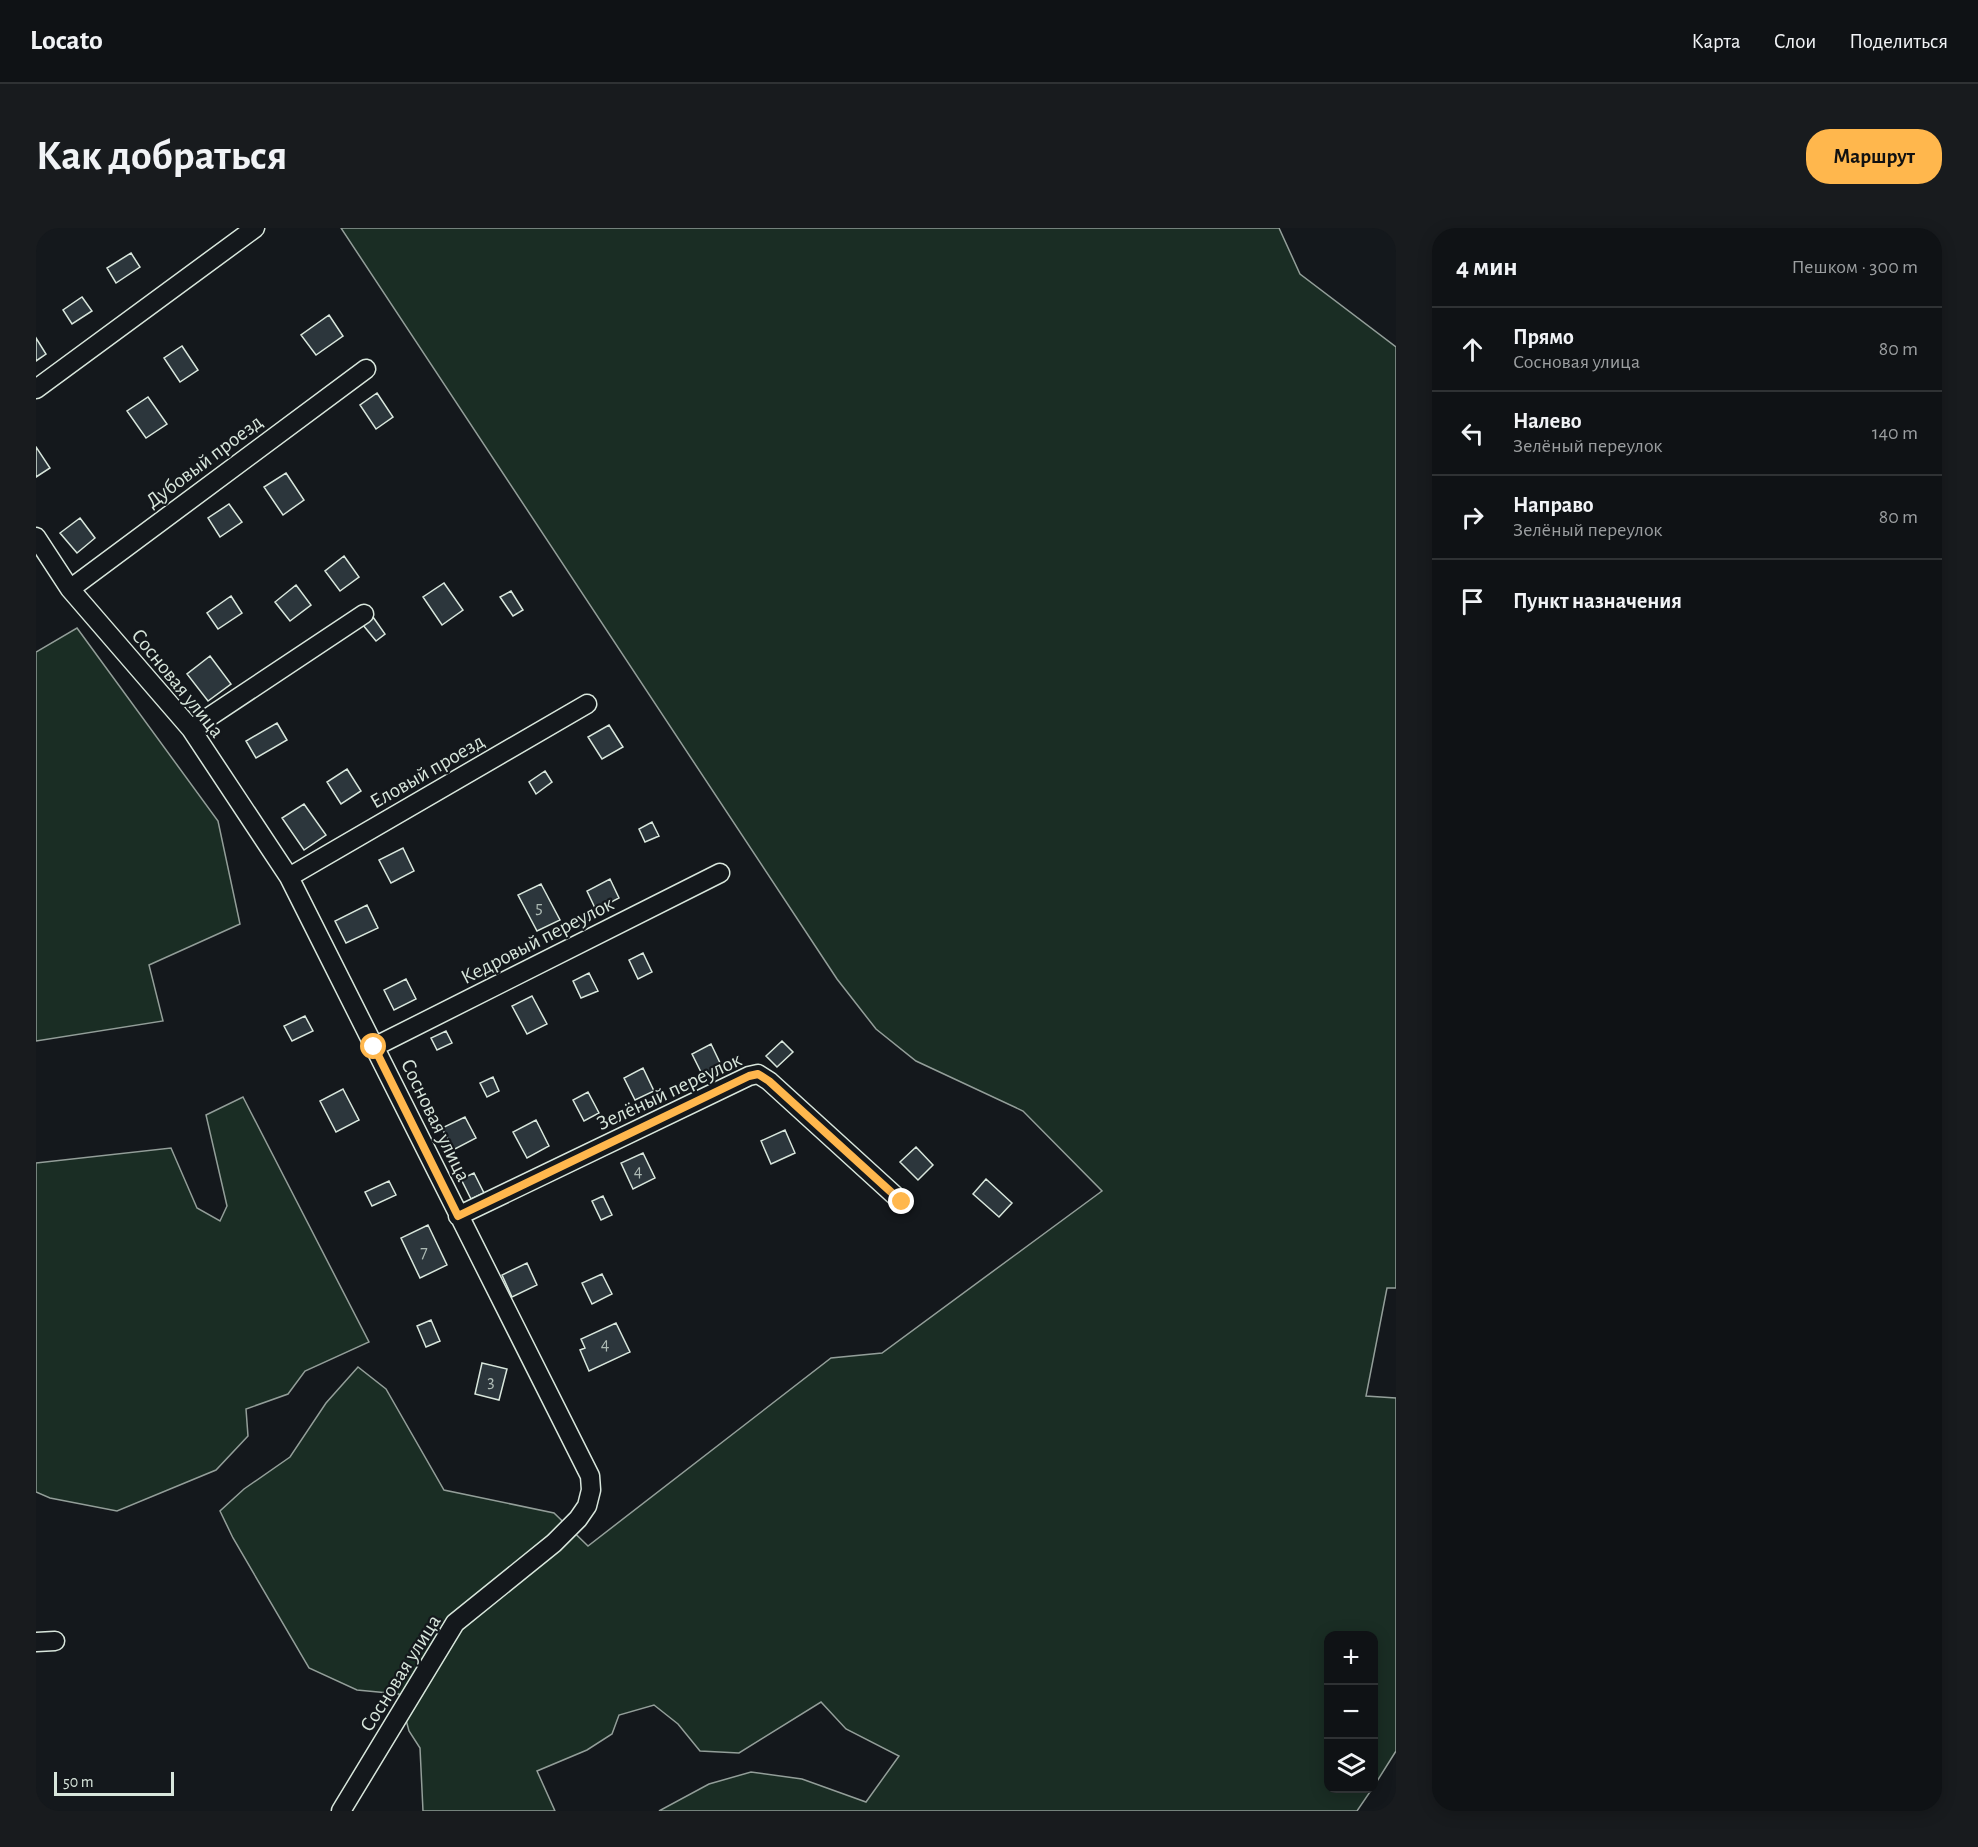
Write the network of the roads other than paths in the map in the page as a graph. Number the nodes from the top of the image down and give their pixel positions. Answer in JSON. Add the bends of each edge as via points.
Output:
{"nodes":[{"id":1,"x":255,"y":228,"type":"edge"},
{"id":2,"x":366,"y":369,"type":"dead end"},
{"id":3,"x":36,"y":389,"type":"edge"},
{"id":4,"x":36,"y":537,"type":"edge"},
{"id":5,"x":70,"y":589,"type":"junction"},
{"id":6,"x":364,"y":614,"type":"dead end"},
{"id":7,"x":588,"y":704,"type":"dead end"},
{"id":8,"x":191,"y":729,"type":"junction"},
{"id":9,"x":720,"y":873,"type":"dead end"},
{"id":10,"x":289,"y":877,"type":"junction"},
{"id":11,"x":374,"y":1047,"type":"junction"},
{"id":12,"x":902,"y":1202,"type":"dead end"},
{"id":13,"x":458,"y":1216,"type":"junction"},
{"id":14,"x":56,"y":1641,"type":"dead end"},
{"id":15,"x":36,"y":1642,"type":"edge"},
{"id":16,"x":340,"y":1811,"type":"edge"}],
"edges":[{"from":1,"to":3,"type":"street"},
{"from":2,"to":5,"type":"street","name":"Дубовый проезд"},
{"from":4,"to":5,"type":"street","name":"Сосновая улица"},
{"from":5,"to":8,"type":"street","name":"Сосновая улица"},
{"from":6,"to":8,"type":"street"},
{"from":7,"to":10,"type":"street","name":"Еловый проезд"},
{"from":8,"to":10,"type":"street","name":"Сосновая улица"},
{"from":9,"to":11,"type":"street","name":"Кедровый переулок"},
{"from":10,"to":11,"type":"street","name":"Сосновая улица"},
{"from":11,"to":13,"type":"street","name":"Сосновая улица"},
{"from":12,"to":13,"type":"street","name":"Зелёный переулок","via":[[758,1074]]},
{"from":13,"to":16,"type":"street","name":"Сосновая улица","via":[[590,1476],[591,1490],[578,1519],[554,1543],[455,1623]]},
{"from":14,"to":15,"type":"street"}]}
